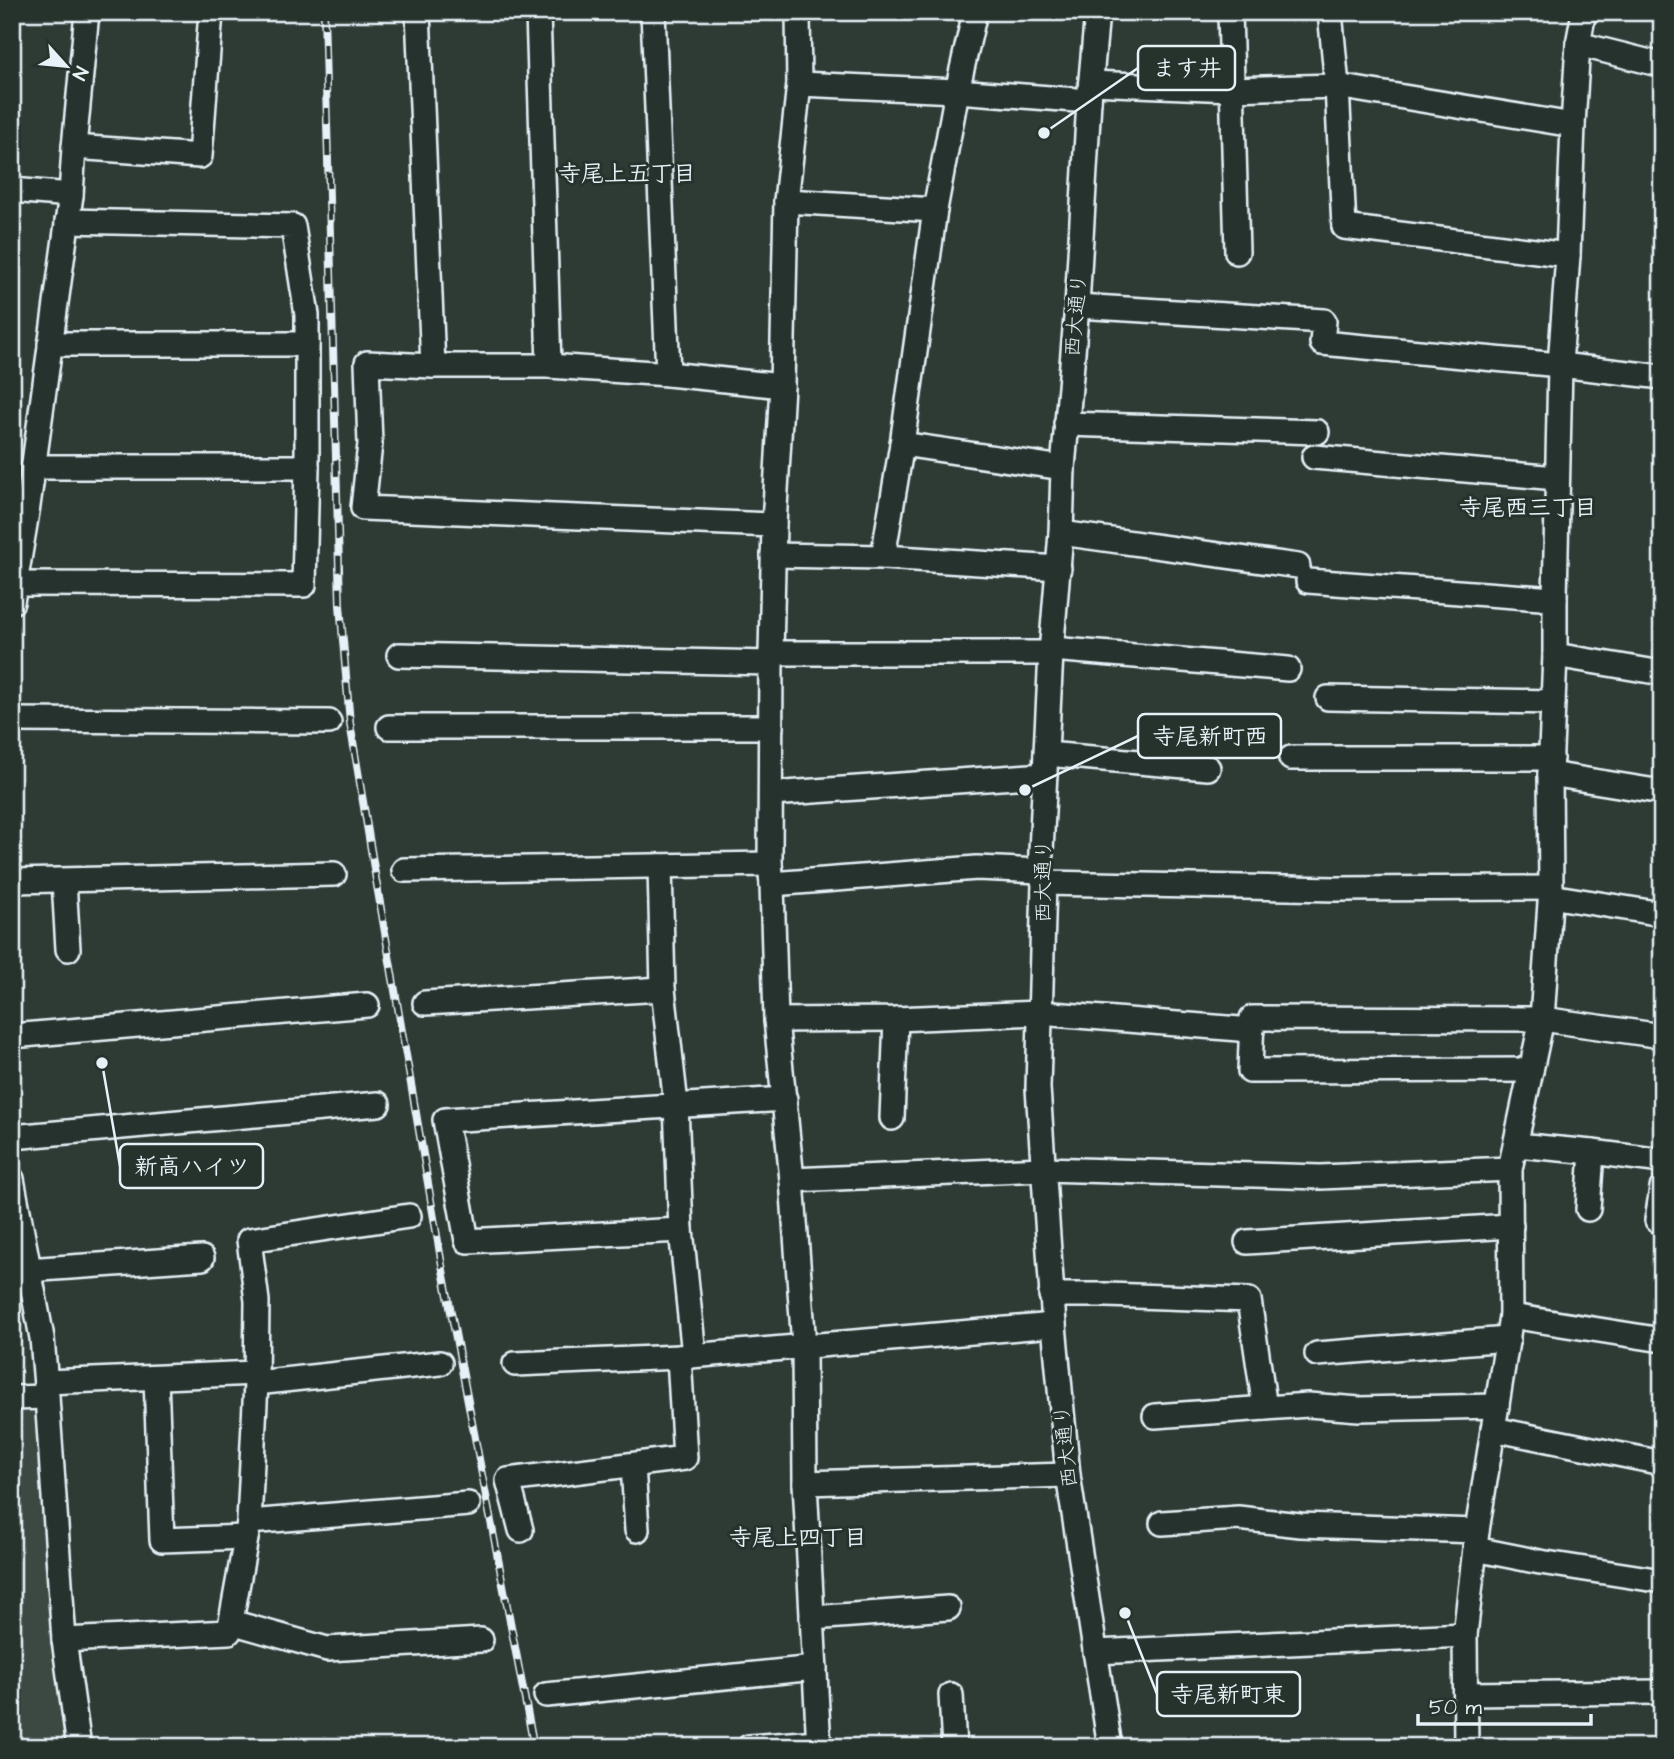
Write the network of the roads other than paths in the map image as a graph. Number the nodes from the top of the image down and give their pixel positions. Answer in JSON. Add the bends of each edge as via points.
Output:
{"nodes":[{"id":1,"x":87,"y":12,"type":"edge"},
{"id":2,"x":211,"y":12,"type":"edge"},
{"id":3,"x":418,"y":12,"type":"edge"},
{"id":4,"x":538,"y":12,"type":"edge"},
{"id":5,"x":653,"y":12,"type":"edge"},
{"id":6,"x":798,"y":12,"type":"edge"},
{"id":7,"x":975,"y":12,"type":"edge"},
{"id":8,"x":1097,"y":12,"type":"edge"},
{"id":9,"x":1230,"y":12,"type":"edge"},
{"id":10,"x":1330,"y":12,"type":"edge"},
{"id":11,"x":1584,"y":12,"type":"edge"},
{"id":12,"x":1578,"y":44,"type":"junction"},
{"id":13,"x":1662,"y":65,"type":"edge"},
{"id":14,"x":799,"y":84,"type":"junction"},
{"id":15,"x":1337,"y":86,"type":"junction"},
{"id":16,"x":1231,"y":89,"type":"junction"},
{"id":17,"x":957,"y":91,"type":"junction"},
{"id":18,"x":1090,"y":92,"type":"junction"},
{"id":19,"x":1573,"y":125,"type":"junction"},
{"id":20,"x":74,"y":147,"type":"junction"},
{"id":21,"x":12,"y":190,"type":"edge"},
{"id":22,"x":71,"y":195,"type":"junction"},
{"id":23,"x":786,"y":201,"type":"junction"},
{"id":24,"x":935,"y":210,"type":"junction"},
{"id":25,"x":67,"y":221,"type":"junction"},
{"id":26,"x":1237,"y":252,"type":"dead end"},
{"id":27,"x":1568,"y":255,"type":"junction"},
{"id":28,"x":1077,"y":306,"type":"junction"},
{"id":29,"x":51,"y":344,"type":"junction"},
{"id":30,"x":307,"y":344,"type":"junction"},
{"id":31,"x":1560,"y":365,"type":"junction"},
{"id":32,"x":433,"y":366,"type":"junction"},
{"id":33,"x":549,"y":366,"type":"junction"},
{"id":34,"x":668,"y":374,"type":"junction"},
{"id":35,"x":1662,"y":377,"type":"edge"},
{"id":36,"x":782,"y":386,"type":"junction"},
{"id":37,"x":1066,"y":424,"type":"junction"},
{"id":38,"x":1317,"y":432,"type":"dead end"},
{"id":39,"x":902,"y":444,"type":"junction"},
{"id":40,"x":1314,"y":457,"type":"dead end"},
{"id":41,"x":33,"y":467,"type":"junction"},
{"id":42,"x":307,"y":467,"type":"junction"},
{"id":43,"x":1063,"y":468,"type":"junction"},
{"id":44,"x":1558,"y":478,"type":"junction"},
{"id":45,"x":20,"y":506,"type":"edge"},
{"id":46,"x":774,"y":525,"type":"junction"},
{"id":47,"x":1061,"y":533,"type":"junction"},
{"id":48,"x":773,"y":555,"type":"junction"},
{"id":49,"x":883,"y":557,"type":"junction"},
{"id":50,"x":1059,"y":568,"type":"junction"},
{"id":51,"x":14,"y":593,"type":"edge"},
{"id":52,"x":1555,"y":599,"type":"junction"},
{"id":53,"x":1051,"y":651,"type":"junction"},
{"id":54,"x":399,"y":655,"type":"dead end"},
{"id":55,"x":1555,"y":655,"type":"junction"},
{"id":56,"x":771,"y":658,"type":"junction"},
{"id":57,"x":1288,"y":669,"type":"dead end"},
{"id":58,"x":1662,"y":673,"type":"edge"},
{"id":59,"x":1328,"y":698,"type":"dead end"},
{"id":60,"x":1553,"y":702,"type":"junction"},
{"id":61,"x":12,"y":720,"type":"edge"},
{"id":62,"x":330,"y":722,"type":"dead end"},
{"id":63,"x":389,"y":727,"type":"dead end"},
{"id":64,"x":771,"y":727,"type":"junction"},
{"id":65,"x":1291,"y":758,"type":"dead end"},
{"id":66,"x":1046,"y":765,"type":"junction"},
{"id":67,"x":1550,"y":766,"type":"junction"},
{"id":68,"x":1208,"y":768,"type":"dead end"},
{"id":69,"x":1662,"y":792,"type":"edge"},
{"id":70,"x":771,"y":794,"type":"junction"},
{"id":71,"x":660,"y":866,"type":"junction"},
{"id":72,"x":404,"y":870,"type":"dead end"},
{"id":73,"x":334,"y":874,"type":"dead end"},
{"id":74,"x":771,"y":874,"type":"junction"},
{"id":75,"x":1042,"y":877,"type":"junction"},
{"id":76,"x":12,"y":881,"type":"edge"},
{"id":77,"x":64,"y":881,"type":"junction"},
{"id":78,"x":1550,"y":892,"type":"junction"},
{"id":79,"x":1662,"y":914,"type":"edge"},
{"id":80,"x":68,"y":949,"type":"dead end"},
{"id":81,"x":663,"y":989,"type":"junction"},
{"id":82,"x":425,"y":1003,"type":"dead end"},
{"id":83,"x":366,"y":1006,"type":"dead end"},
{"id":84,"x":1040,"y":1013,"type":"junction"},
{"id":85,"x":896,"y":1019,"type":"junction"},
{"id":86,"x":1542,"y":1019,"type":"junction"},
{"id":87,"x":776,"y":1020,"type":"junction"},
{"id":88,"x":1252,"y":1030,"type":"junction"},
{"id":89,"x":12,"y":1036,"type":"edge"},
{"id":90,"x":1662,"y":1036,"type":"edge"},
{"id":91,"x":1531,"y":1070,"type":"junction"},
{"id":92,"x":785,"y":1099,"type":"junction"},
{"id":93,"x":378,"y":1104,"type":"dead end"},
{"id":94,"x":676,"y":1105,"type":"junction"},
{"id":95,"x":892,"y":1118,"type":"dead end"},
{"id":96,"x":12,"y":1137,"type":"edge"},
{"id":97,"x":1516,"y":1145,"type":"junction"},
{"id":98,"x":1592,"y":1152,"type":"junction"},
{"id":99,"x":1662,"y":1161,"type":"edge"},
{"id":100,"x":1510,"y":1169,"type":"junction"},
{"id":101,"x":1043,"y":1170,"type":"junction"},
{"id":102,"x":12,"y":1179,"type":"edge"},
{"id":103,"x":792,"y":1180,"type":"junction"},
{"id":104,"x":1662,"y":1188,"type":"edge"},
{"id":105,"x":15,"y":1208,"type":"edge"},
{"id":106,"x":1588,"y":1209,"type":"dead end"},
{"id":107,"x":409,"y":1216,"type":"dead end"},
{"id":108,"x":1657,"y":1220,"type":"dead end"},
{"id":109,"x":1511,"y":1226,"type":"junction"},
{"id":110,"x":681,"y":1230,"type":"junction"},
{"id":111,"x":1247,"y":1242,"type":"dead end"},
{"id":112,"x":202,"y":1258,"type":"dead end"},
{"id":113,"x":20,"y":1270,"type":"edge"},
{"id":114,"x":1051,"y":1295,"type":"junction"},
{"id":115,"x":1511,"y":1315,"type":"junction"},
{"id":116,"x":1054,"y":1325,"type":"junction"},
{"id":117,"x":1508,"y":1339,"type":"junction"},
{"id":118,"x":1662,"y":1340,"type":"edge"},
{"id":119,"x":804,"y":1346,"type":"junction"},
{"id":120,"x":1317,"y":1354,"type":"dead end"},
{"id":121,"x":686,"y":1356,"type":"junction"},
{"id":122,"x":440,"y":1363,"type":"dead end"},
{"id":123,"x":515,"y":1364,"type":"dead end"},
{"id":124,"x":156,"y":1378,"type":"junction"},
{"id":125,"x":256,"y":1378,"type":"junction"},
{"id":126,"x":47,"y":1390,"type":"junction"},
{"id":127,"x":12,"y":1398,"type":"edge"},
{"id":128,"x":1497,"y":1406,"type":"junction"},
{"id":129,"x":1265,"y":1408,"type":"junction"},
{"id":130,"x":1155,"y":1416,"type":"dead end"},
{"id":131,"x":1493,"y":1429,"type":"junction"},
{"id":132,"x":1662,"y":1464,"type":"edge"},
{"id":133,"x":633,"y":1465,"type":"junction"},
{"id":134,"x":1068,"y":1475,"type":"junction"},
{"id":135,"x":805,"y":1483,"type":"junction"},
{"id":136,"x":468,"y":1504,"type":"dead end"},
{"id":137,"x":1162,"y":1523,"type":"dead end"},
{"id":138,"x":248,"y":1530,"type":"junction"},
{"id":139,"x":521,"y":1530,"type":"dead end"},
{"id":140,"x":637,"y":1530,"type":"dead end"},
{"id":141,"x":1476,"y":1540,"type":"junction"},
{"id":142,"x":1662,"y":1581,"type":"edge"},
{"id":143,"x":948,"y":1608,"type":"dead end"},
{"id":144,"x":812,"y":1618,"type":"junction"},
{"id":145,"x":231,"y":1622,"type":"junction"},
{"id":146,"x":1465,"y":1635,"type":"junction"},
{"id":147,"x":64,"y":1640,"type":"junction"},
{"id":148,"x":481,"y":1640,"type":"dead end"},
{"id":149,"x":1096,"y":1652,"type":"junction"},
{"id":150,"x":815,"y":1668,"type":"junction"},
{"id":151,"x":1662,"y":1692,"type":"edge"},
{"id":152,"x":1466,"y":1694,"type":"junction"},
{"id":153,"x":546,"y":1695,"type":"dead end"},
{"id":154,"x":951,"y":1695,"type":"dead end"},
{"id":155,"x":819,"y":1744,"type":"edge"},
{"id":156,"x":79,"y":1747,"type":"edge"},
{"id":157,"x":749,"y":1747,"type":"edge"},
{"id":158,"x":954,"y":1747,"type":"edge"},
{"id":159,"x":1110,"y":1747,"type":"edge"},
{"id":160,"x":1466,"y":1747,"type":"edge"}],
"edges":[{"from":1,"to":20,"type":"street"},
{"from":2,"to":20,"type":"street","via":[[201,156]]},
{"from":3,"to":32,"type":"street"},
{"from":4,"to":33,"type":"street"},
{"from":5,"to":34,"type":"street"},
{"from":6,"to":14,"type":"street"},
{"from":7,"to":17,"type":"street"},
{"from":8,"to":18,"type":"street","name":"西大通り"},
{"from":9,"to":16,"type":"street"},
{"from":10,"to":15,"type":"street"},
{"from":11,"to":12,"type":"street"},
{"from":12,"to":13,"type":"street"},
{"from":12,"to":19,"type":"street"},
{"from":14,"to":17,"type":"street"},
{"from":14,"to":23,"type":"street"},
{"from":15,"to":16,"type":"street"},
{"from":15,"to":19,"type":"street"},
{"from":15,"to":27,"type":"street","via":[[1344,227]]},
{"from":16,"to":18,"type":"street"},
{"from":16,"to":26,"type":"street"},
{"from":17,"to":18,"type":"street"},
{"from":17,"to":24,"type":"street"},
{"from":18,"to":28,"type":"street","name":"西大通り"},
{"from":19,"to":27,"type":"street"},
{"from":20,"to":22,"type":"street"},
{"from":21,"to":22,"type":"street"},
{"from":22,"to":25,"type":"street"},
{"from":23,"to":24,"type":"street"},
{"from":23,"to":36,"type":"street"},
{"from":24,"to":39,"type":"street"},
{"from":25,"to":29,"type":"street"},
{"from":25,"to":30,"type":"street","via":[[293,226]]},
{"from":27,"to":31,"type":"street"},
{"from":28,"to":31,"type":"street","via":[[1324,321],[1322,343]]},
{"from":28,"to":37,"type":"street","name":"西大通り"},
{"from":29,"to":30,"type":"street"},
{"from":29,"to":41,"type":"street"},
{"from":30,"to":42,"type":"street"},
{"from":31,"to":35,"type":"street"},
{"from":31,"to":44,"type":"street"},
{"from":32,"to":33,"type":"street"},
{"from":32,"to":46,"type":"street","via":[[367,363],[370,444],[363,508]]},
{"from":33,"to":34,"type":"street"},
{"from":34,"to":36,"type":"street"},
{"from":36,"to":46,"type":"street"},
{"from":37,"to":38,"type":"street"},
{"from":37,"to":43,"type":"street","name":"西大通り"},
{"from":39,"to":43,"type":"street"},
{"from":39,"to":49,"type":"street"},
{"from":40,"to":44,"type":"street"},
{"from":41,"to":42,"type":"street"},
{"from":41,"to":45,"type":"street"},
{"from":42,"to":51,"type":"street","via":[[304,585]]},
{"from":43,"to":47,"type":"street","name":"西大通り"},
{"from":44,"to":52,"type":"street"},
{"from":45,"to":51,"type":"street"},
{"from":46,"to":48,"type":"street"},
{"from":47,"to":50,"type":"street","name":"西大通り"},
{"from":47,"to":52,"type":"street","via":[[1303,573]]},
{"from":48,"to":49,"type":"street"},
{"from":48,"to":56,"type":"street"},
{"from":49,"to":50,"type":"street"},
{"from":50,"to":53,"type":"street","name":"西大通り"},
{"from":52,"to":55,"type":"street"},
{"from":53,"to":56,"type":"street"},
{"from":53,"to":57,"type":"street"},
{"from":53,"to":66,"type":"street","name":"西大通り"},
{"from":54,"to":56,"type":"street"},
{"from":55,"to":58,"type":"street"},
{"from":55,"to":60,"type":"street"},
{"from":56,"to":64,"type":"street"},
{"from":59,"to":60,"type":"street"},
{"from":60,"to":67,"type":"street"},
{"from":61,"to":62,"type":"street"},
{"from":63,"to":64,"type":"street"},
{"from":64,"to":70,"type":"street"},
{"from":65,"to":67,"type":"street"},
{"from":66,"to":68,"type":"street"},
{"from":66,"to":70,"type":"street"},
{"from":66,"to":75,"type":"street","name":"西大通り"},
{"from":67,"to":69,"type":"street"},
{"from":67,"to":78,"type":"street"},
{"from":70,"to":74,"type":"street"},
{"from":71,"to":72,"type":"street"},
{"from":71,"to":74,"type":"street"},
{"from":71,"to":81,"type":"street"},
{"from":73,"to":77,"type":"street"},
{"from":74,"to":75,"type":"street","via":[[977,868]]},
{"from":74,"to":87,"type":"street"},
{"from":75,"to":78,"type":"street"},
{"from":75,"to":84,"type":"street","name":"西大通り"},
{"from":76,"to":77,"type":"street"},
{"from":77,"to":80,"type":"street"},
{"from":78,"to":79,"type":"street"},
{"from":78,"to":86,"type":"street"},
{"from":81,"to":82,"type":"street"},
{"from":81,"to":94,"type":"street"},
{"from":83,"to":89,"type":"street"},
{"from":84,"to":85,"type":"street"},
{"from":84,"to":88,"type":"street"},
{"from":84,"to":101,"type":"street","name":"西大通り"},
{"from":85,"to":87,"type":"street"},
{"from":85,"to":95,"type":"street"},
{"from":86,"to":88,"type":"street","via":[[1252,1018]]},
{"from":86,"to":90,"type":"street"},
{"from":86,"to":91,"type":"street"},
{"from":87,"to":92,"type":"street"},
{"from":88,"to":91,"type":"street","via":[[1250,1071]]},
{"from":91,"to":97,"type":"street"},
{"from":92,"to":94,"type":"street"},
{"from":92,"to":103,"type":"street"},
{"from":93,"to":96,"type":"street"},
{"from":94,"to":110,"type":"street"},
{"from":94,"to":110,"type":"street","via":[[445,1120],[467,1241]]},
{"from":97,"to":98,"type":"street"},
{"from":97,"to":100,"type":"street"},
{"from":98,"to":99,"type":"street"},
{"from":98,"to":106,"type":"street"},
{"from":100,"to":101,"type":"street","via":[[1320,1177]]},
{"from":100,"to":109,"type":"street"},
{"from":101,"to":103,"type":"street"},
{"from":101,"to":114,"type":"street","name":"西大通り"},
{"from":102,"to":105,"type":"street"},
{"from":103,"to":119,"type":"street"},
{"from":104,"to":108,"type":"street"},
{"from":105,"to":113,"type":"street"},
{"from":107,"to":125,"type":"street","via":[[249,1240],[257,1301]]},
{"from":109,"to":111,"type":"street"},
{"from":109,"to":115,"type":"street"},
{"from":110,"to":121,"type":"street"},
{"from":112,"to":113,"type":"street"},
{"from":113,"to":126,"type":"street","via":[[42,1338]]},
{"from":114,"to":116,"type":"street","name":"西大通り"},
{"from":114,"to":129,"type":"street","via":[[1249,1300]]},
{"from":115,"to":117,"type":"street"},
{"from":115,"to":118,"type":"street"},
{"from":116,"to":119,"type":"street"},
{"from":116,"to":134,"type":"street","name":"西大通り"},
{"from":117,"to":120,"type":"street"},
{"from":117,"to":128,"type":"street"},
{"from":119,"to":121,"type":"street"},
{"from":119,"to":135,"type":"street"},
{"from":121,"to":123,"type":"street"},
{"from":121,"to":133,"type":"street","via":[[685,1458]]},
{"from":122,"to":125,"type":"street"},
{"from":124,"to":125,"type":"street"},
{"from":124,"to":126,"type":"street"},
{"from":124,"to":138,"type":"street","via":[[162,1540]]},
{"from":125,"to":138,"type":"street"},
{"from":126,"to":127,"type":"street"},
{"from":126,"to":147,"type":"street"},
{"from":128,"to":129,"type":"street"},
{"from":128,"to":131,"type":"street"},
{"from":129,"to":130,"type":"street"},
{"from":131,"to":132,"type":"street"},
{"from":131,"to":141,"type":"street"},
{"from":133,"to":139,"type":"street","via":[[508,1479]]},
{"from":133,"to":140,"type":"street"},
{"from":134,"to":135,"type":"street"},
{"from":134,"to":149,"type":"street","name":"西大通り"},
{"from":135,"to":144,"type":"street"},
{"from":136,"to":138,"type":"street"},
{"from":137,"to":141,"type":"street","via":[[1238,1518]]},
{"from":138,"to":145,"type":"street"},
{"from":141,"to":142,"type":"street","via":[[1540,1562]]},
{"from":141,"to":146,"type":"street"},
{"from":143,"to":144,"type":"street"},
{"from":144,"to":150,"type":"street"},
{"from":145,"to":147,"type":"street","via":[[229,1632]]},
{"from":145,"to":148,"type":"street","via":[[327,1649]]},
{"from":146,"to":149,"type":"street"},
{"from":146,"to":152,"type":"street"},
{"from":147,"to":156,"type":"street"},
{"from":149,"to":159,"type":"street","name":"西大通り"},
{"from":150,"to":153,"type":"street"},
{"from":150,"to":155,"type":"street"},
{"from":151,"to":152,"type":"street"},
{"from":152,"to":160,"type":"street"},
{"from":154,"to":158,"type":"street"},
{"from":155,"to":157,"type":"street"}]}
